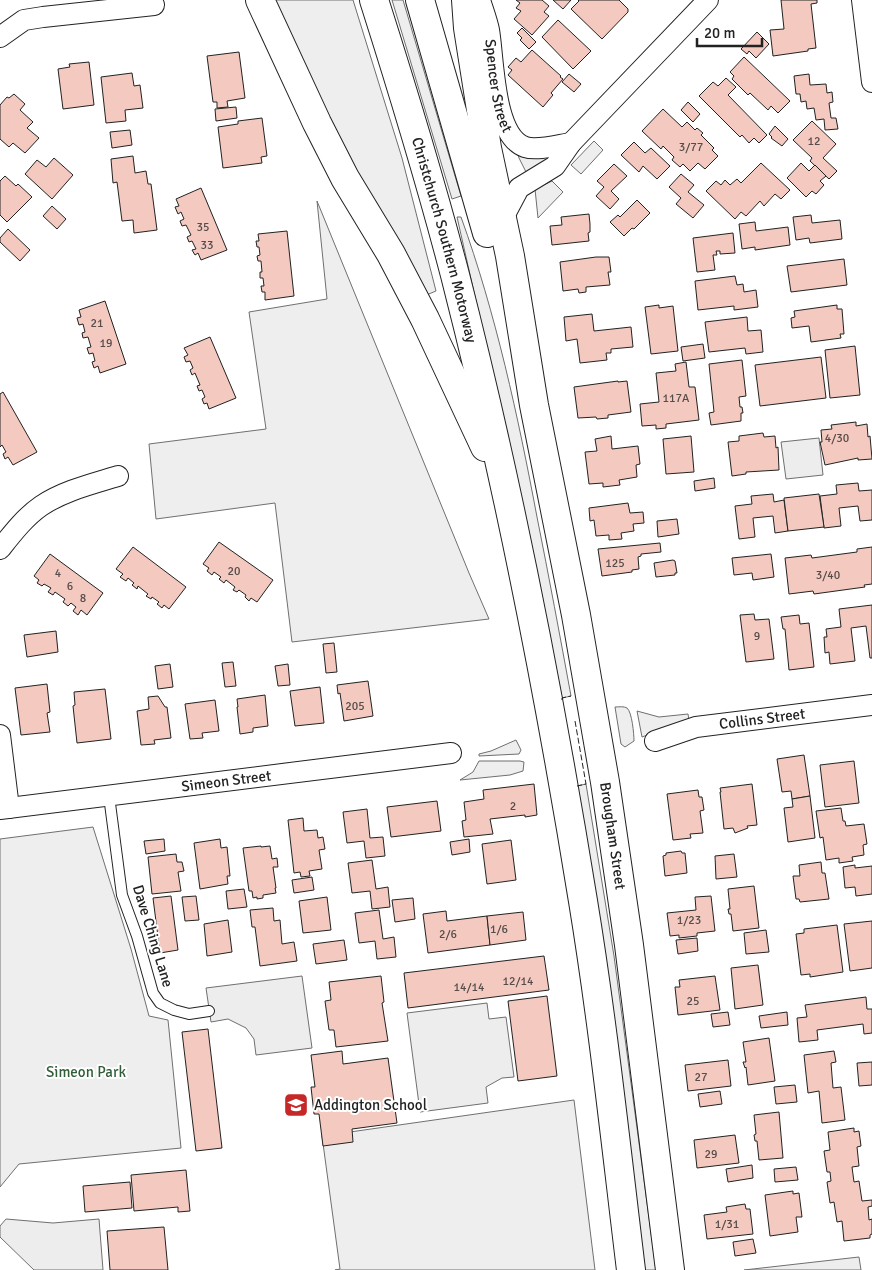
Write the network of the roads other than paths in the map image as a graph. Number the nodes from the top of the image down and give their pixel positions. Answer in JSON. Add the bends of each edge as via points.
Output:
{"nodes":[{"id":1,"x":260,"y":0,"type":"edge"},
{"id":2,"x":374,"y":0,"type":"edge"},
{"id":3,"x":420,"y":0,"type":"edge"},
{"id":4,"x":466,"y":0,"type":"edge"},
{"id":5,"x":480,"y":0,"type":"edge"},
{"id":6,"x":708,"y":0,"type":"edge"},
{"id":7,"x":862,"y":0,"type":"edge"},
{"id":8,"x":154,"y":5,"type":"dead end"},
{"id":9,"x":0,"y":37,"type":"edge"},
{"id":10,"x":872,"y":82,"type":"edge"},
{"id":11,"x":571,"y":143,"type":"junction"},
{"id":12,"x":502,"y":220,"type":"junction"},
{"id":13,"x":534,"y":405,"type":"junction"},
{"id":14,"x":118,"y":476,"type":"dead end"},
{"id":15,"x":504,"y":482,"type":"junction"},
{"id":16,"x":0,"y":549,"type":"edge"},
{"id":17,"x":872,"y":705,"type":"edge"},
{"id":18,"x":0,"y":735,"type":"edge"},
{"id":19,"x":655,"y":741,"type":"dead end"},
{"id":20,"x":451,"y":753,"type":"dead end"},
{"id":21,"x":109,"y":796,"type":"junction"},
{"id":22,"x":4,"y":809,"type":"edge"},
{"id":23,"x":209,"y":1011,"type":"dead end"},
{"id":24,"x":631,"y":1270,"type":"edge"},
{"id":25,"x":670,"y":1270,"type":"edge"}],
"edges":[{"from":1,"to":15,"type":"highway","via":[[317,123],[400,271]]},
{"from":2,"to":15,"type":"highway","name":"Christchurch Southern Motorway","via":[[455,275]]},
{"from":3,"to":13,"type":"highway"},
{"from":4,"to":12,"type":"highway","via":[[477,89]]},
{"from":5,"to":11,"type":"street","name":"Spencer Street","via":[[489,28],[499,110],[509,135],[524,147],[545,148]]},
{"from":6,"to":11,"type":"street"},
{"from":7,"to":10,"type":"street"},
{"from":8,"to":9,"type":"street","via":[[24,20]]},
{"from":11,"to":12,"type":"street","via":[[555,166],[519,188]]},
{"from":12,"to":13,"type":"highway"},
{"from":13,"to":25,"type":"highway","name":"Brougham Street","via":[[574,605],[608,801]]},
{"from":14,"to":16,"type":"street","via":[[72,491],[41,506]]},
{"from":15,"to":24,"type":"highway","via":[[549,702],[593,963]]},
{"from":17,"to":19,"type":"street","name":"Collins Street","via":[[696,727]]},
{"from":18,"to":22,"type":"street"},
{"from":20,"to":21,"type":"street","name":"Simeon Street"},
{"from":21,"to":22,"type":"street","name":"Simeon Street"},
{"from":21,"to":23,"type":"lane","name":"Dave Ching Lane","via":[[122,895],[153,993],[160,1002],[174,1010],[189,1014]]}]}
